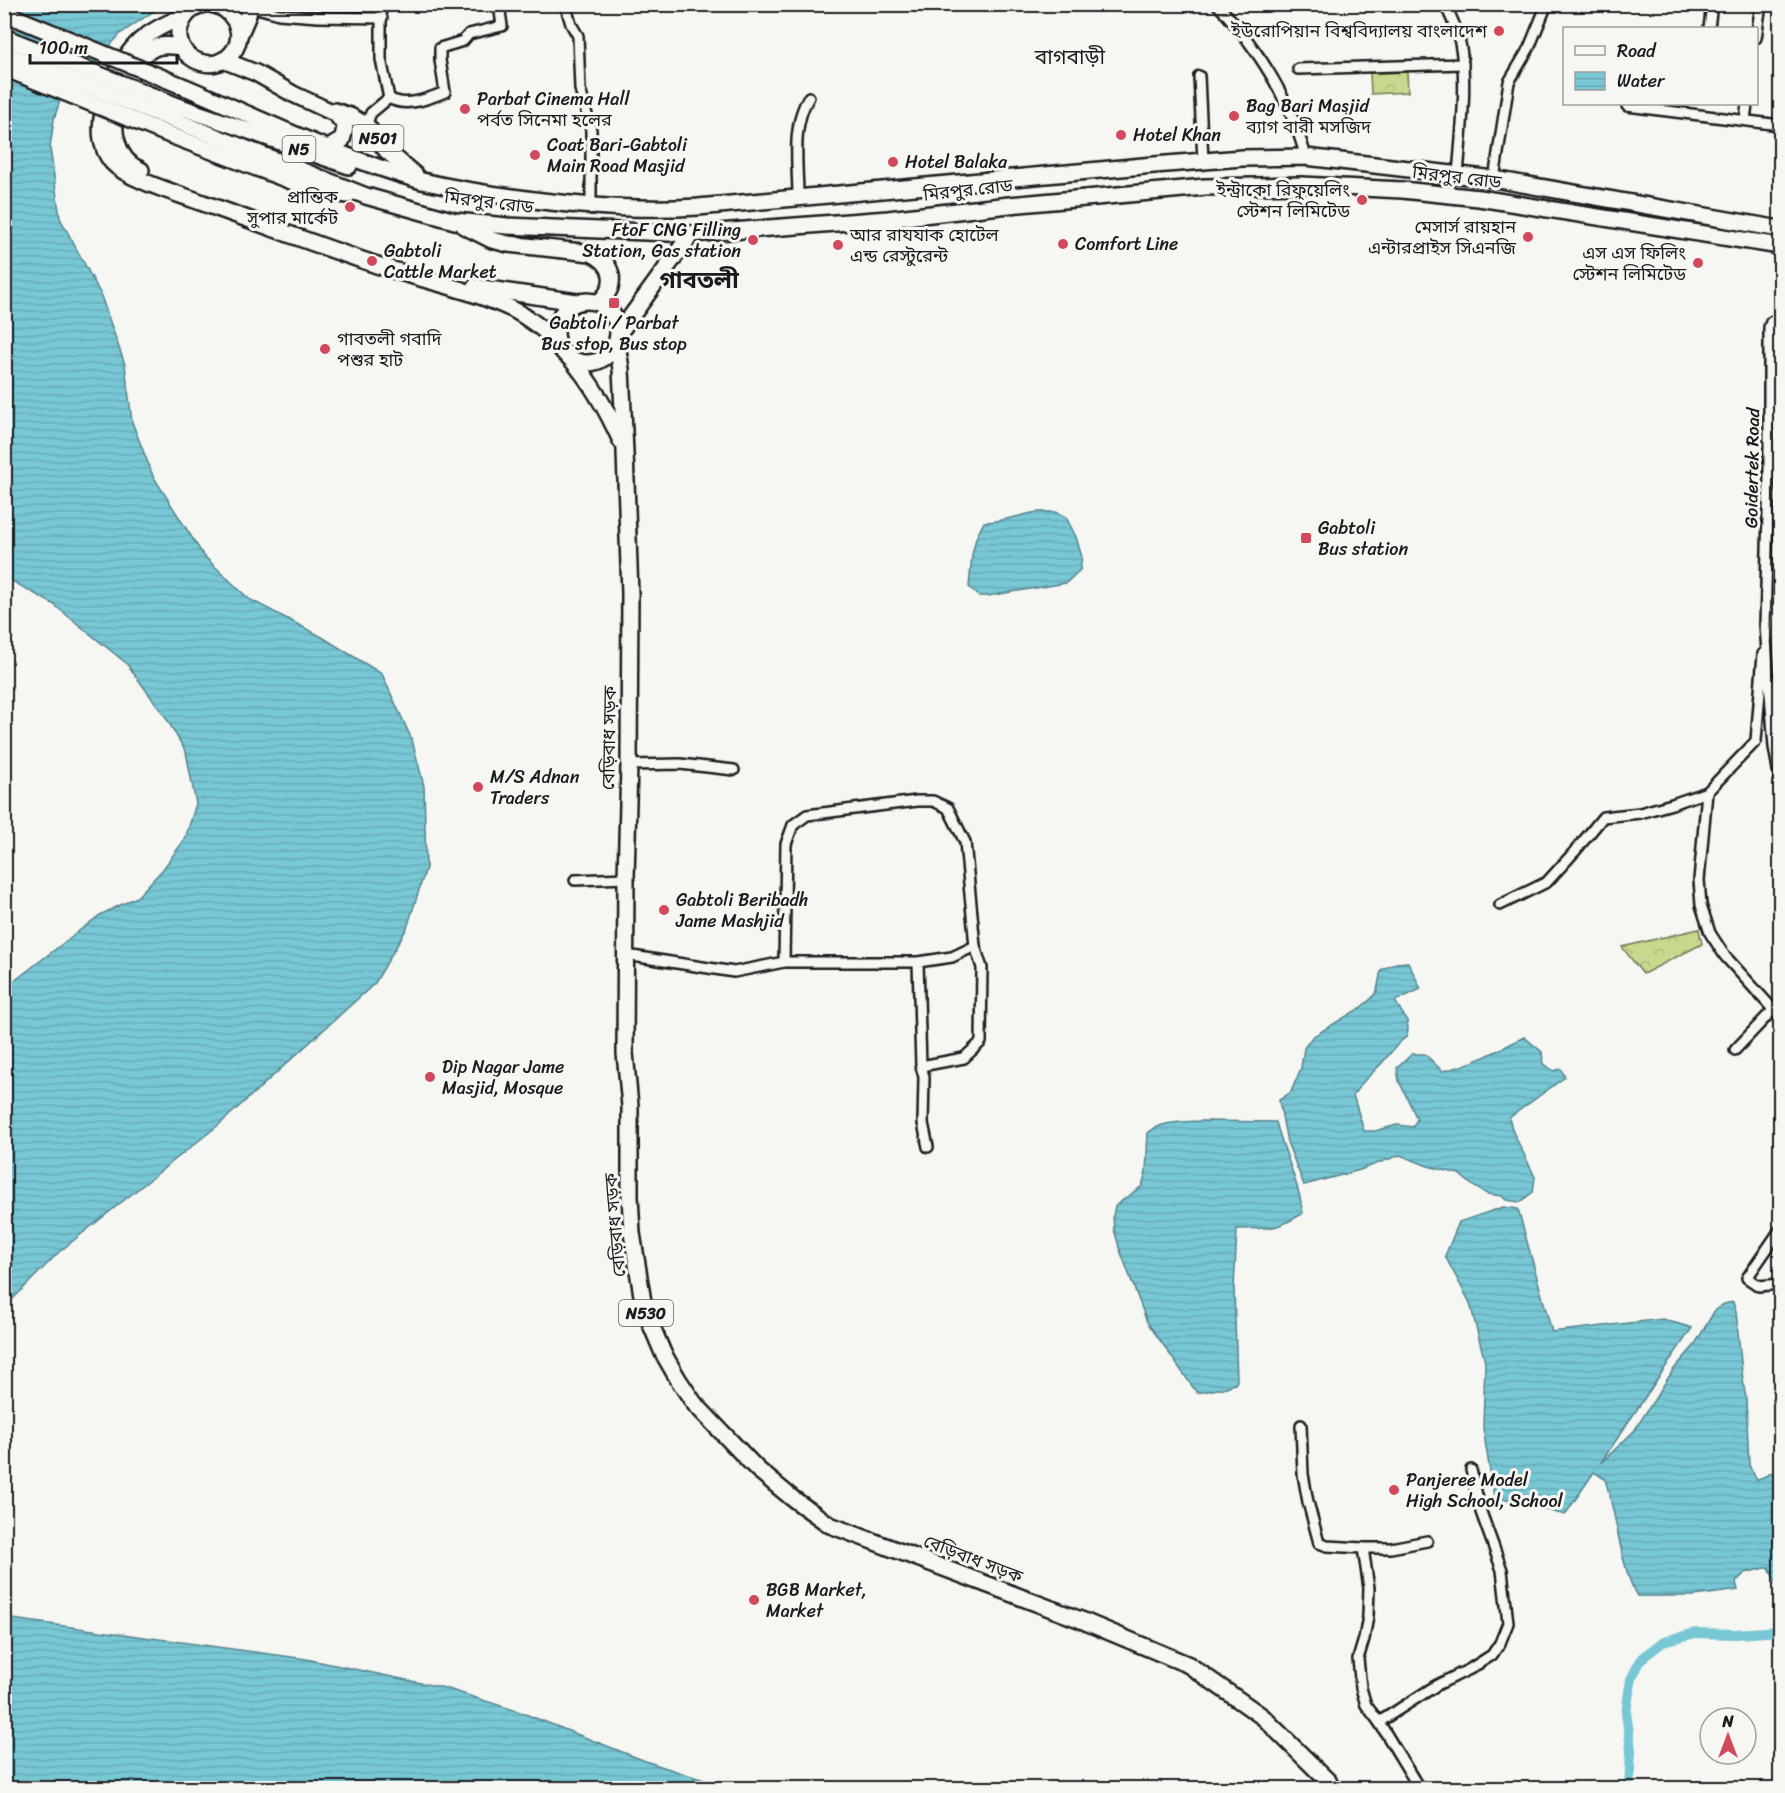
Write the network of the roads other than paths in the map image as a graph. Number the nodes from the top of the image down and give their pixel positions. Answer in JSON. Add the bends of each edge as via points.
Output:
{"nodes":[{"id":1,"x":205,"y":4,"type":"edge"},
{"id":2,"x":210,"y":4,"type":"edge"},
{"id":3,"x":381,"y":4,"type":"edge"},
{"id":4,"x":499,"y":4,"type":"edge"},
{"id":5,"x":565,"y":4,"type":"edge"},
{"id":6,"x":1217,"y":4,"type":"edge"},
{"id":7,"x":1445,"y":4,"type":"edge"},
{"id":8,"x":1547,"y":4,"type":"edge"},
{"id":9,"x":1712,"y":4,"type":"edge"},
{"id":10,"x":1761,"y":4,"type":"edge"},
{"id":11,"x":250,"y":5,"type":"edge"},
{"id":12,"x":4,"y":14,"type":"edge"},
{"id":13,"x":185,"y":16,"type":"junction"},
{"id":14,"x":382,"y":18,"type":"junction"},
{"id":15,"x":1709,"y":27,"type":"edge"},
{"id":16,"x":1758,"y":27,"type":"edge"},
{"id":17,"x":4,"y":37,"type":"edge"},
{"id":18,"x":238,"y":39,"type":"junction"},
{"id":19,"x":182,"y":47,"type":"junction"},
{"id":20,"x":4,"y":53,"type":"edge"},
{"id":21,"x":223,"y":60,"type":"junction"},
{"id":22,"x":1463,"y":64,"type":"junction"},
{"id":23,"x":4,"y":68,"type":"edge"},
{"id":24,"x":1298,"y":69,"type":"dead end"},
{"id":25,"x":256,"y":73,"type":"junction"},
{"id":26,"x":1199,"y":76,"type":"dead end"},
{"id":27,"x":809,"y":97,"type":"dead end"},
{"id":28,"x":389,"y":98,"type":"junction"},
{"id":29,"x":1698,"y":105,"type":"edge"},
{"id":30,"x":1747,"y":105,"type":"edge"},
{"id":31,"x":1627,"y":106,"type":"dead end"},
{"id":32,"x":326,"y":109,"type":"junction"},
{"id":33,"x":1696,"y":114,"type":"junction"},
{"id":34,"x":174,"y":120,"type":"junction"},
{"id":35,"x":1745,"y":120,"type":"junction"},
{"id":36,"x":366,"y":125,"type":"junction"},
{"id":37,"x":1780,"y":125,"type":"edge"},
{"id":38,"x":329,"y":148,"type":"junction"},
{"id":39,"x":307,"y":152,"type":"junction"},
{"id":40,"x":1306,"y":157,"type":"junction"},
{"id":41,"x":1203,"y":161,"type":"junction"},
{"id":42,"x":1458,"y":175,"type":"junction"},
{"id":43,"x":1494,"y":179,"type":"junction"},
{"id":44,"x":422,"y":180,"type":"junction"},
{"id":45,"x":798,"y":196,"type":"junction"},
{"id":46,"x":591,"y":207,"type":"junction"},
{"id":47,"x":455,"y":221,"type":"junction"},
{"id":48,"x":1780,"y":229,"type":"edge"},
{"id":49,"x":691,"y":234,"type":"junction"},
{"id":50,"x":1780,"y":246,"type":"edge"},
{"id":51,"x":577,"y":302,"type":"junction"},
{"id":52,"x":598,"y":303,"type":"junction"},
{"id":53,"x":1780,"y":317,"type":"edge"},
{"id":54,"x":618,"y":339,"type":"junction"},
{"id":55,"x":556,"y":340,"type":"junction"},
{"id":56,"x":571,"y":359,"type":"junction"},
{"id":57,"x":625,"y":452,"type":"junction"},
{"id":58,"x":1766,"y":625,"type":"junction"},
{"id":59,"x":629,"y":765,"type":"junction"},
{"id":60,"x":734,"y":770,"type":"dead end"},
{"id":61,"x":1780,"y":782,"type":"edge"},
{"id":62,"x":1707,"y":792,"type":"junction"},
{"id":63,"x":626,"y":878,"type":"junction"},
{"id":64,"x":575,"y":880,"type":"dead end"},
{"id":65,"x":1500,"y":905,"type":"dead end"},
{"id":66,"x":975,"y":946,"type":"junction"},
{"id":67,"x":626,"y":955,"type":"junction"},
{"id":68,"x":784,"y":962,"type":"junction"},
{"id":69,"x":918,"y":962,"type":"junction"},
{"id":70,"x":1773,"y":1010,"type":"junction"},
{"id":71,"x":1780,"y":1017,"type":"edge"},
{"id":72,"x":1735,"y":1050,"type":"dead end"},
{"id":73,"x":921,"y":1066,"type":"junction"},
{"id":74,"x":928,"y":1147,"type":"dead end"},
{"id":75,"x":1780,"y":1230,"type":"edge"},
{"id":76,"x":1780,"y":1284,"type":"edge"},
{"id":77,"x":1301,"y":1425,"type":"dead end"},
{"id":78,"x":1471,"y":1470,"type":"dead end"},
{"id":79,"x":1427,"y":1540,"type":"dead end"},
{"id":80,"x":1363,"y":1548,"type":"junction"},
{"id":81,"x":1378,"y":1722,"type":"junction"},
{"id":82,"x":1333,"y":1788,"type":"edge"},
{"id":83,"x":1419,"y":1788,"type":"edge"}],
"edges":[{"from":1,"to":13,"type":"highway"},
{"from":2,"to":18,"type":"highway","via":[[230,13]]},
{"from":3,"to":14,"type":"street"},
{"from":4,"to":28,"type":"street","via":[[502,26],[470,34],[463,41],[440,48],[445,92],[410,102]]},
{"from":5,"to":46,"type":"street","via":[[578,36],[579,89],[591,130]]},
{"from":6,"to":40,"type":"street","via":[[1271,75],[1295,123]]},
{"from":7,"to":22,"type":"street","via":[[1458,34]]},
{"from":8,"to":43,"type":"street","via":[[1529,48],[1509,82]]},
{"from":9,"to":15,"type":"street"},
{"from":10,"to":16,"type":"street"},
{"from":11,"to":14,"type":"street","via":[[288,15]]},
{"from":11,"to":18,"type":"highway"},
{"from":12,"to":38,"type":"highway","name":"মিরপুর রোড","bridge":true},
{"from":13,"to":19,"type":"highway","via":[[179,31]]},
{"from":13,"to":55,"type":"highway","via":[[139,40],[114,79],[102,113],[101,133],[112,162],[138,178],[175,192],[373,264],[486,299],[513,310]]},
{"from":14,"to":28,"type":"street","via":[[381,59]]},
{"from":17,"to":34,"type":"highway","number":"N5","bridge":true},
{"from":18,"to":21,"type":"highway","via":[[234,50]]},
{"from":18,"to":25,"type":"highway","via":[[242,53]]},
{"from":19,"to":21,"type":"highway","number":"N501","via":[[191,58],[203,63]]},
{"from":19,"to":51,"type":"highway","via":[[160,46],[145,53],[137,61],[117,105],[117,141],[120,151],[135,168],[422,273],[469,286]]},
{"from":20,"to":34,"type":"highway","number":"N5","bridge":true},
{"from":21,"to":25,"type":"highway","number":"N501"},
{"from":22,"to":24,"type":"street"},
{"from":22,"to":42,"type":"street"},
{"from":23,"to":34,"type":"highway","bridge":true},
{"from":25,"to":32,"type":"highway","number":"N501"},
{"from":26,"to":41,"type":"street"},
{"from":27,"to":45,"type":"street","via":[[800,115],[797,136]]},
{"from":28,"to":36,"type":"street","via":[[371,113]]},
{"from":29,"to":33,"type":"street"},
{"from":30,"to":35,"type":"street"},
{"from":31,"to":33,"type":"street"},
{"from":32,"to":36,"type":"highway","number":"N501"},
{"from":32,"to":38,"type":"highway","number":"N501","via":[[342,119],[345,129],[342,140]]},
{"from":33,"to":35,"type":"street"},
{"from":34,"to":39,"type":"highway","number":"N5"},
{"from":34,"to":47,"type":"highway","name":"মিরপুর রোড","via":[[366,196]]},
{"from":35,"to":37,"type":"street"},
{"from":36,"to":44,"type":"highway","number":"N501","via":[[397,161]]},
{"from":38,"to":39,"type":"highway","number":"N501"},
{"from":38,"to":44,"type":"highway","name":"মিরপুর রোড"},
{"from":39,"to":44,"type":"highway","number":"N5","via":[[386,177]]},
{"from":40,"to":41,"type":"highway","name":"মিরপুর রোড"},
{"from":40,"to":42,"type":"highway","name":"মিরপুর রোড"},
{"from":41,"to":45,"type":"highway","name":"মিরপুর রোড"},
{"from":42,"to":43,"type":"highway","name":"মিরপুর রোড"},
{"from":43,"to":48,"type":"highway","name":"মিরপুর রোড"},
{"from":44,"to":46,"type":"highway","name":"মিরপুর রোড","via":[[484,193]]},
{"from":45,"to":46,"type":"highway","name":"মিরপুর রোড","via":[[667,208]]},
{"from":47,"to":49,"type":"highway","name":"মিরপুর রোড"},
{"from":47,"to":52,"type":"highway","via":[[492,240],[591,253],[601,258],[611,272],[611,282],[609,291]]},
{"from":49,"to":50,"type":"highway","name":"মিরপুর রোড","via":[[888,219],[1205,187],[1302,185],[1479,198]]},
{"from":49,"to":54,"type":"highway"},
{"from":51,"to":52,"type":"highway"},
{"from":51,"to":55,"type":"highway","via":[[562,313]]},
{"from":52,"to":54,"type":"highway","via":[[613,314],[618,323]]},
{"from":53,"to":58,"type":"street","name":"Goidertek Road","via":[[1769,327]]},
{"from":54,"to":56,"type":"highway","via":[[611,354],[602,360],[581,363]]},
{"from":54,"to":57,"type":"highway","name":"বেড়িবাধ সড়ক"},
{"from":55,"to":56,"type":"highway"},
{"from":56,"to":57,"type":"highway","name":"বেড়িবাধ সড়ক","via":[[598,397]]},
{"from":57,"to":59,"type":"highway","name":"বেড়িবাধ সড়ক","number":"N530","via":[[630,594]]},
{"from":58,"to":61,"type":"street","name":"Goidertek Road"},
{"from":58,"to":62,"type":"street","name":"Goidertek Road","via":[[1756,741]]},
{"from":59,"to":60,"type":"street","via":[[680,764]]},
{"from":59,"to":63,"type":"highway","name":"বেড়িবাধ সড়ক","number":"N530"},
{"from":62,"to":65,"type":"street","via":[[1640,813],[1603,817],[1547,882]]},
{"from":62,"to":70,"type":"street","via":[[1699,880],[1701,905],[1710,933],[1725,956]]},
{"from":63,"to":64,"type":"street"},
{"from":63,"to":67,"type":"highway","name":"বেড়িবাধ সড়ক","number":"N530"},
{"from":66,"to":68,"type":"street","via":[[965,842],[948,808],[933,801],[917,801],[807,815],[793,825],[786,844]]},
{"from":66,"to":69,"type":"street","via":[[952,957]]},
{"from":66,"to":73,"type":"street","via":[[982,968],[981,1042],[964,1058]]},
{"from":67,"to":68,"type":"street","via":[[735,972]]},
{"from":67,"to":82,"type":"highway","name":"বেড়িবাধ সড়ক","number":"N530","via":[[630,1196],[637,1269],[644,1308],[654,1332],[694,1403],[757,1469],[830,1525],[1082,1620],[1189,1665],[1263,1717]]},
{"from":68,"to":69,"type":"street"},
{"from":69,"to":73,"type":"street"},
{"from":70,"to":71,"type":"street"},
{"from":70,"to":72,"type":"street"},
{"from":73,"to":74,"type":"street"},
{"from":75,"to":76,"type":"street","via":[[1747,1278],[1759,1286]]},
{"from":77,"to":80,"type":"street","via":[[1303,1474],[1319,1543]]},
{"from":78,"to":81,"type":"street","via":[[1502,1570],[1508,1623],[1492,1655]]},
{"from":79,"to":80,"type":"street","via":[[1391,1548]]},
{"from":80,"to":81,"type":"street","via":[[1368,1616],[1358,1659],[1366,1705]]},
{"from":81,"to":83,"type":"street"}]}
